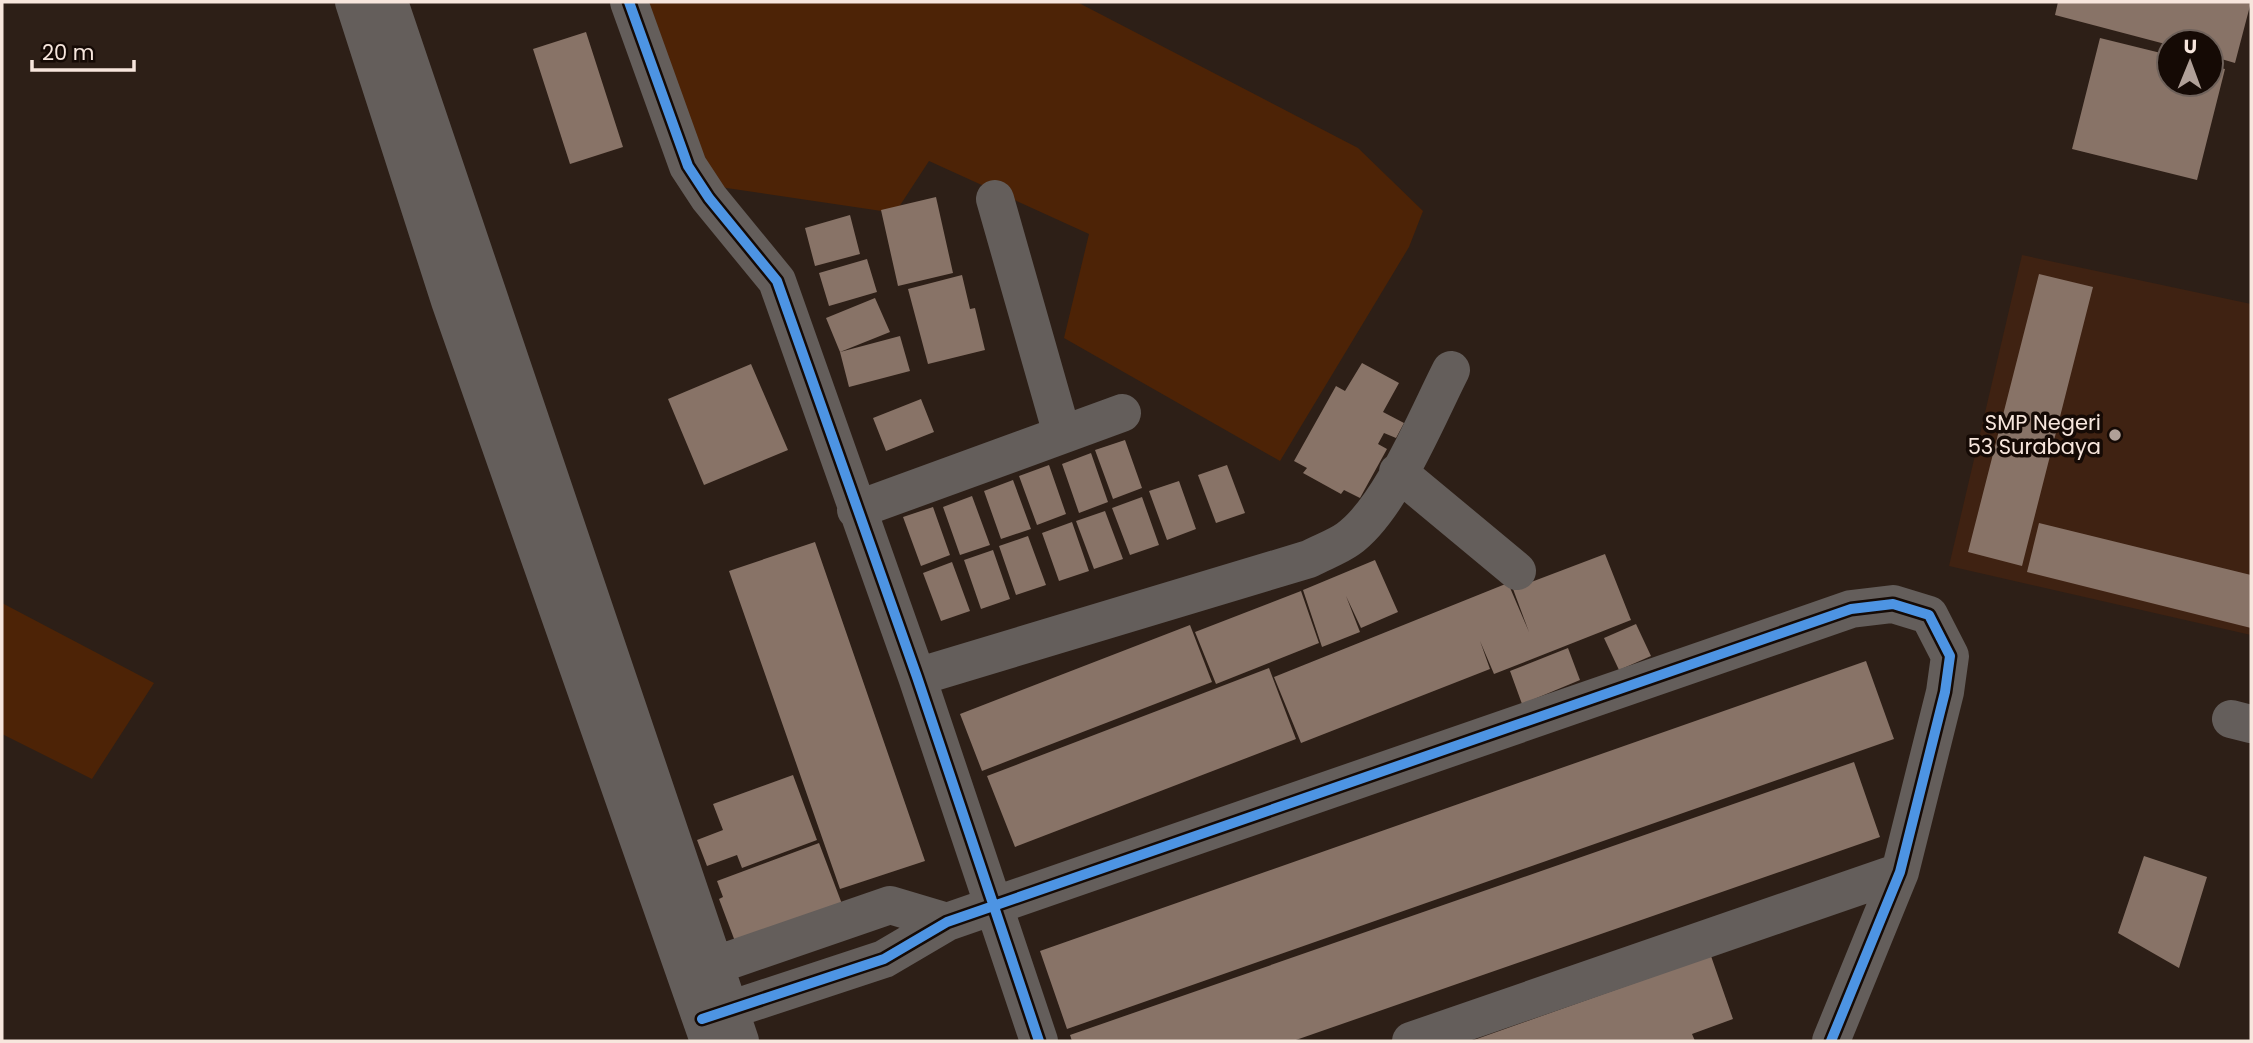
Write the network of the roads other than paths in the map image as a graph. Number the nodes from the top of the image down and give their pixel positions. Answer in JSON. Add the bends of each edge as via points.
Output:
{"nodes":[{"id":1,"x":354,"y":2,"type":"edge"},
{"id":2,"x":390,"y":2,"type":"edge"},
{"id":3,"x":629,"y":2,"type":"edge"},
{"id":4,"x":995,"y":200,"type":"dead end"},
{"id":5,"x":1451,"y":370,"type":"dead end"},
{"id":6,"x":1122,"y":413,"type":"dead end"},
{"id":7,"x":1062,"y":434,"type":"junction"},
{"id":8,"x":1398,"y":472,"type":"junction"},
{"id":9,"x":856,"y":510,"type":"junction"},
{"id":10,"x":1517,"y":571,"type":"dead end"},
{"id":11,"x":917,"y":677,"type":"junction"},
{"id":12,"x":1900,"y":872,"type":"junction"},
{"id":13,"x":995,"y":906,"type":"junction"},
{"id":14,"x":947,"y":922,"type":"junction"},
{"id":15,"x":701,"y":970,"type":"junction"},
{"id":16,"x":720,"y":1028,"type":"edge"},
{"id":17,"x":1039,"y":1041,"type":"edge"},
{"id":18,"x":1411,"y":1041,"type":"edge"},
{"id":19,"x":1830,"y":1041,"type":"edge"}],
"edges":[{"from":1,"to":15,"type":"street","via":[[450,302]]},
{"from":2,"to":15,"type":"street"},
{"from":3,"to":9,"type":"street","via":[[688,166],[776,281]]},
{"from":4,"to":7,"type":"street"},
{"from":5,"to":8,"type":"street"},
{"from":6,"to":7,"type":"street"},
{"from":7,"to":9,"type":"street"},
{"from":8,"to":10,"type":"street"},
{"from":8,"to":11,"type":"street","via":[[1374,510],[1348,538],[1310,559]]},
{"from":9,"to":11,"type":"street"},
{"from":11,"to":13,"type":"street"},
{"from":12,"to":13,"type":"street","via":[[1950,656],[1929,615],[1894,604],[1852,609]]},
{"from":12,"to":18,"type":"street"},
{"from":12,"to":19,"type":"street"},
{"from":13,"to":14,"type":"street"},
{"from":13,"to":17,"type":"street"},
{"from":14,"to":15,"type":"street","via":[[890,905]]},
{"from":14,"to":16,"type":"street","via":[[884,959]]},
{"from":15,"to":16,"type":"street"}]}
